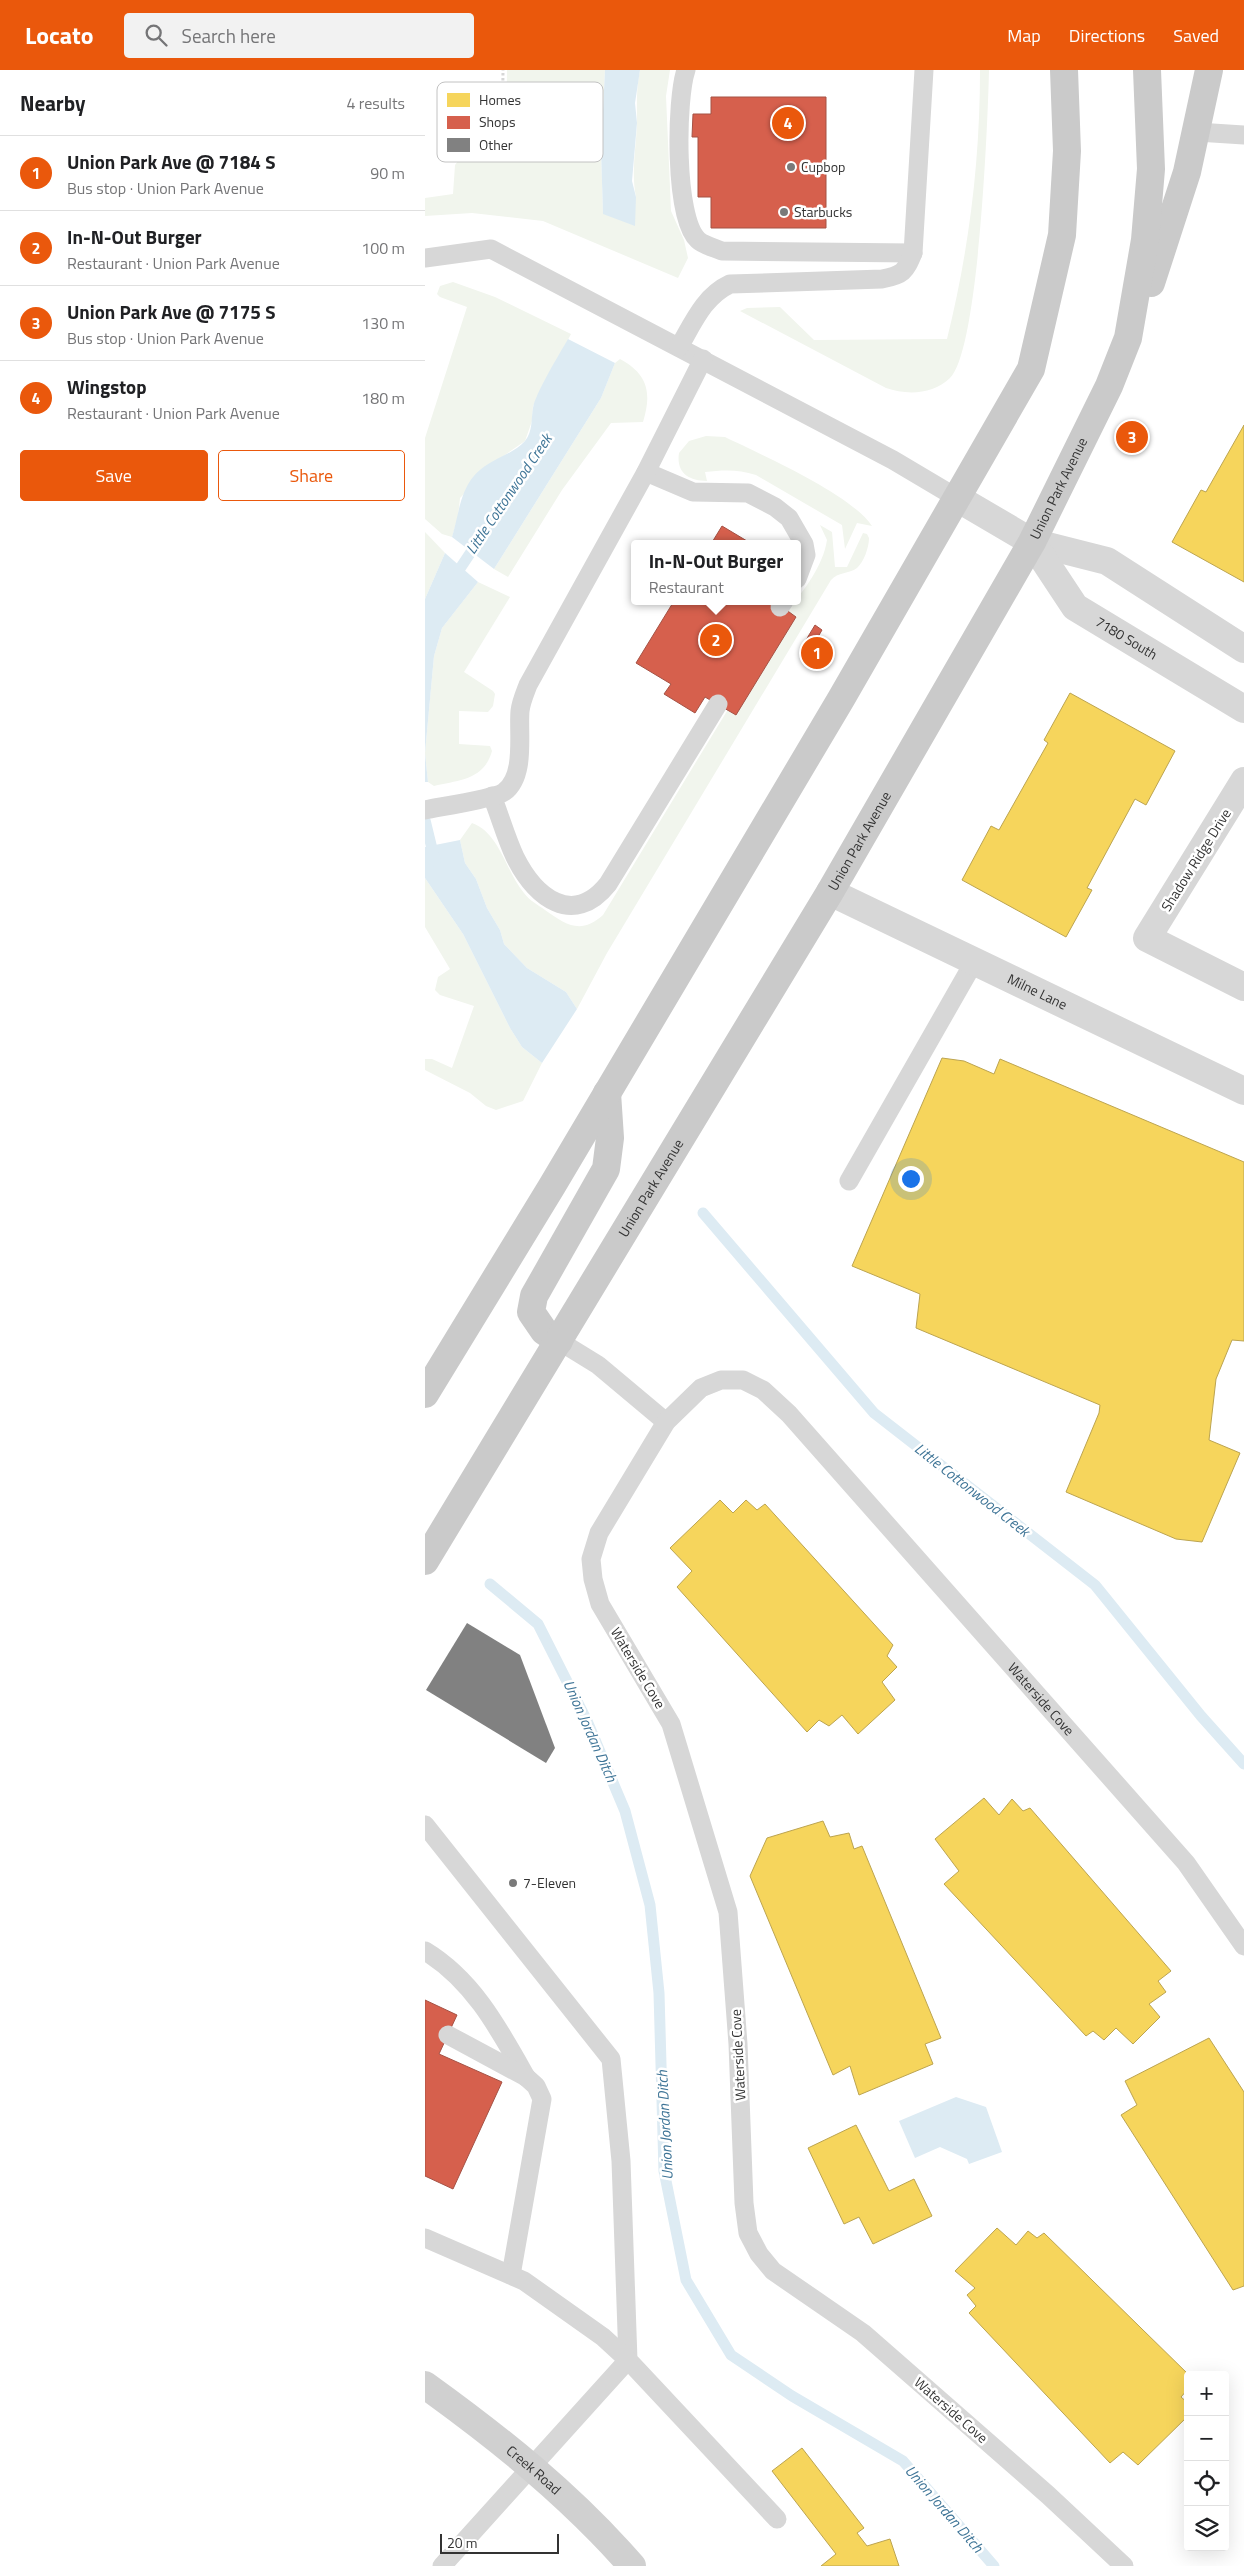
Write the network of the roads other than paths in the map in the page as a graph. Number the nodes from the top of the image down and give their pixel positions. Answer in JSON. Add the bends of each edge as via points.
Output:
{"nodes":[{"id":1,"x":686,"y":70,"type":"edge"},
{"id":2,"x":924,"y":70,"type":"edge"},
{"id":3,"x":1064,"y":70,"type":"edge"},
{"id":4,"x":1147,"y":70,"type":"edge"},
{"id":5,"x":1209,"y":70,"type":"edge"},
{"id":6,"x":1197,"y":132,"type":"junction"},
{"id":7,"x":1244,"y":135,"type":"edge"},
{"id":8,"x":913,"y":253,"type":"junction"},
{"id":9,"x":425,"y":258,"type":"edge"},
{"id":10,"x":1128,"y":338,"type":"junction"},
{"id":11,"x":679,"y":348,"type":"junction"},
{"id":12,"x":703,"y":359,"type":"junction"},
{"id":13,"x":646,"y":472,"type":"junction"},
{"id":14,"x":957,"y":498,"type":"junction"},
{"id":15,"x":1032,"y":542,"type":"junction"},
{"id":16,"x":801,"y":568,"type":"edge"},
{"id":17,"x":1244,"y":649,"type":"edge"},
{"id":18,"x":718,"y":704,"type":"dead end"},
{"id":19,"x":1244,"y":709,"type":"edge"},
{"id":20,"x":1244,"y":781,"type":"edge"},
{"id":21,"x":492,"y":796,"type":"junction"},
{"id":22,"x":425,"y":810,"type":"edge"},
{"id":23,"x":830,"y":892,"type":"junction"},
{"id":24,"x":974,"y":962,"type":"junction"},
{"id":25,"x":1244,"y":987,"type":"edge"},
{"id":26,"x":1244,"y":1091,"type":"edge"},
{"id":27,"x":607,"y":1093,"type":"junction"},
{"id":28,"x":849,"y":1181,"type":"dead end"},
{"id":29,"x":559,"y":1341,"type":"junction"},
{"id":30,"x":425,"y":1394,"type":"edge"},
{"id":31,"x":667,"y":1422,"type":"junction"},
{"id":32,"x":425,"y":1561,"type":"edge"},
{"id":33,"x":425,"y":1825,"type":"edge"},
{"id":34,"x":1244,"y":1946,"type":"edge"},
{"id":35,"x":425,"y":1951,"type":"edge"},
{"id":36,"x":448,"y":2035,"type":"dead end"},
{"id":37,"x":531,"y":2082,"type":"junction"},
{"id":38,"x":425,"y":2238,"type":"edge"},
{"id":39,"x":511,"y":2275,"type":"junction"},
{"id":40,"x":628,"y":2360,"type":"junction"},
{"id":41,"x":425,"y":2385,"type":"edge"},
{"id":42,"x":533,"y":2468,"type":"junction"},
{"id":43,"x":777,"y":2519,"type":"dead end"},
{"id":44,"x":442,"y":2566,"type":"edge"},
{"id":45,"x":632,"y":2566,"type":"edge"},
{"id":46,"x":1124,"y":2566,"type":"edge"}],
"edges":[{"from":1,"to":8,"type":"lane","via":[[682,81],[677,140],[682,191],[690,226],[697,240],[722,251]]},
{"from":2,"to":8,"type":"lane"},
{"from":3,"to":14,"type":"main road","via":[[1067,151],[1062,235],[1031,369]]},
{"from":4,"to":10,"type":"main road","name":"Union Park Avenue","via":[[1150,178],[1145,240]]},
{"from":5,"to":6,"type":"main road"},
{"from":6,"to":7,"type":"lane"},
{"from":6,"to":10,"type":"main road","via":[[1173,220]]},
{"from":8,"to":11,"type":"lane","via":[[906,270],[898,276],[882,279],[730,284],[707,301]]},
{"from":9,"to":11,"type":"lane","via":[[491,249]]},
{"from":10,"to":15,"type":"main road","name":"Union Park Avenue","via":[[1109,386]]},
{"from":11,"to":12,"type":"lane"},
{"from":12,"to":13,"type":"lane"},
{"from":12,"to":14,"type":"lane","via":[[893,460]]},
{"from":13,"to":16,"type":"lane","via":[[693,492],[748,493],[775,507],[789,518],[804,544],[806,555]]},
{"from":13,"to":21,"type":"lane","via":[[528,685],[521,708],[517,770],[503,792]]},
{"from":14,"to":15,"type":"street","name":"7180 South"},
{"from":14,"to":27,"type":"main road"},
{"from":15,"to":17,"type":"street","name":"7180 South","via":[[1107,561]]},
{"from":15,"to":19,"type":"street","name":"7180 South","via":[[1075,607]]},
{"from":15,"to":23,"type":"main road","name":"Union Park Avenue"},
{"from":18,"to":21,"type":"lane","via":[[608,884],[588,904],[567,906],[541,892],[523,872]]},
{"from":20,"to":25,"type":"street","name":"Shadow Ridge Drive","via":[[1147,938]]},
{"from":21,"to":22,"type":"lane"},
{"from":23,"to":24,"type":"street","name":"Milne Lane"},
{"from":23,"to":29,"type":"main road","name":"Union Park Avenue"},
{"from":24,"to":26,"type":"street","name":"Milne Lane"},
{"from":24,"to":28,"type":"lane"},
{"from":27,"to":29,"type":"main road","via":[[610,1138],[606,1169],[534,1296],[531,1312],[544,1331]]},
{"from":27,"to":30,"type":"main road"},
{"from":29,"to":31,"type":"lane","via":[[598,1365]]},
{"from":29,"to":32,"type":"main road","name":"Union Park Avenue"},
{"from":31,"to":34,"type":"lane","name":"Waterside Cove","via":[[701,1388],[721,1380],[743,1380],[769,1396],[789,1414],[1186,1863]]},
{"from":31,"to":46,"type":"lane","name":"Waterside Cove","via":[[599,1533],[591,1566],[600,1604],[671,1724],[728,1912],[748,2233],[773,2271],[863,2333]]},
{"from":33,"to":40,"type":"lane","via":[[611,2059],[621,2161]]},
{"from":35,"to":37,"type":"lane","via":[[444,1963],[473,1992]]},
{"from":36,"to":37,"type":"lane"},
{"from":37,"to":39,"type":"lane","via":[[542,2099]]},
{"from":38,"to":39,"type":"lane"},
{"from":39,"to":40,"type":"lane","via":[[603,2337]]},
{"from":40,"to":42,"type":"lane"},
{"from":40,"to":43,"type":"lane"},
{"from":41,"to":42,"type":"street","name":"Creek Road"},
{"from":42,"to":44,"type":"lane"},
{"from":42,"to":45,"type":"street","name":"Creek Road","via":[[578,2508]]}]}
